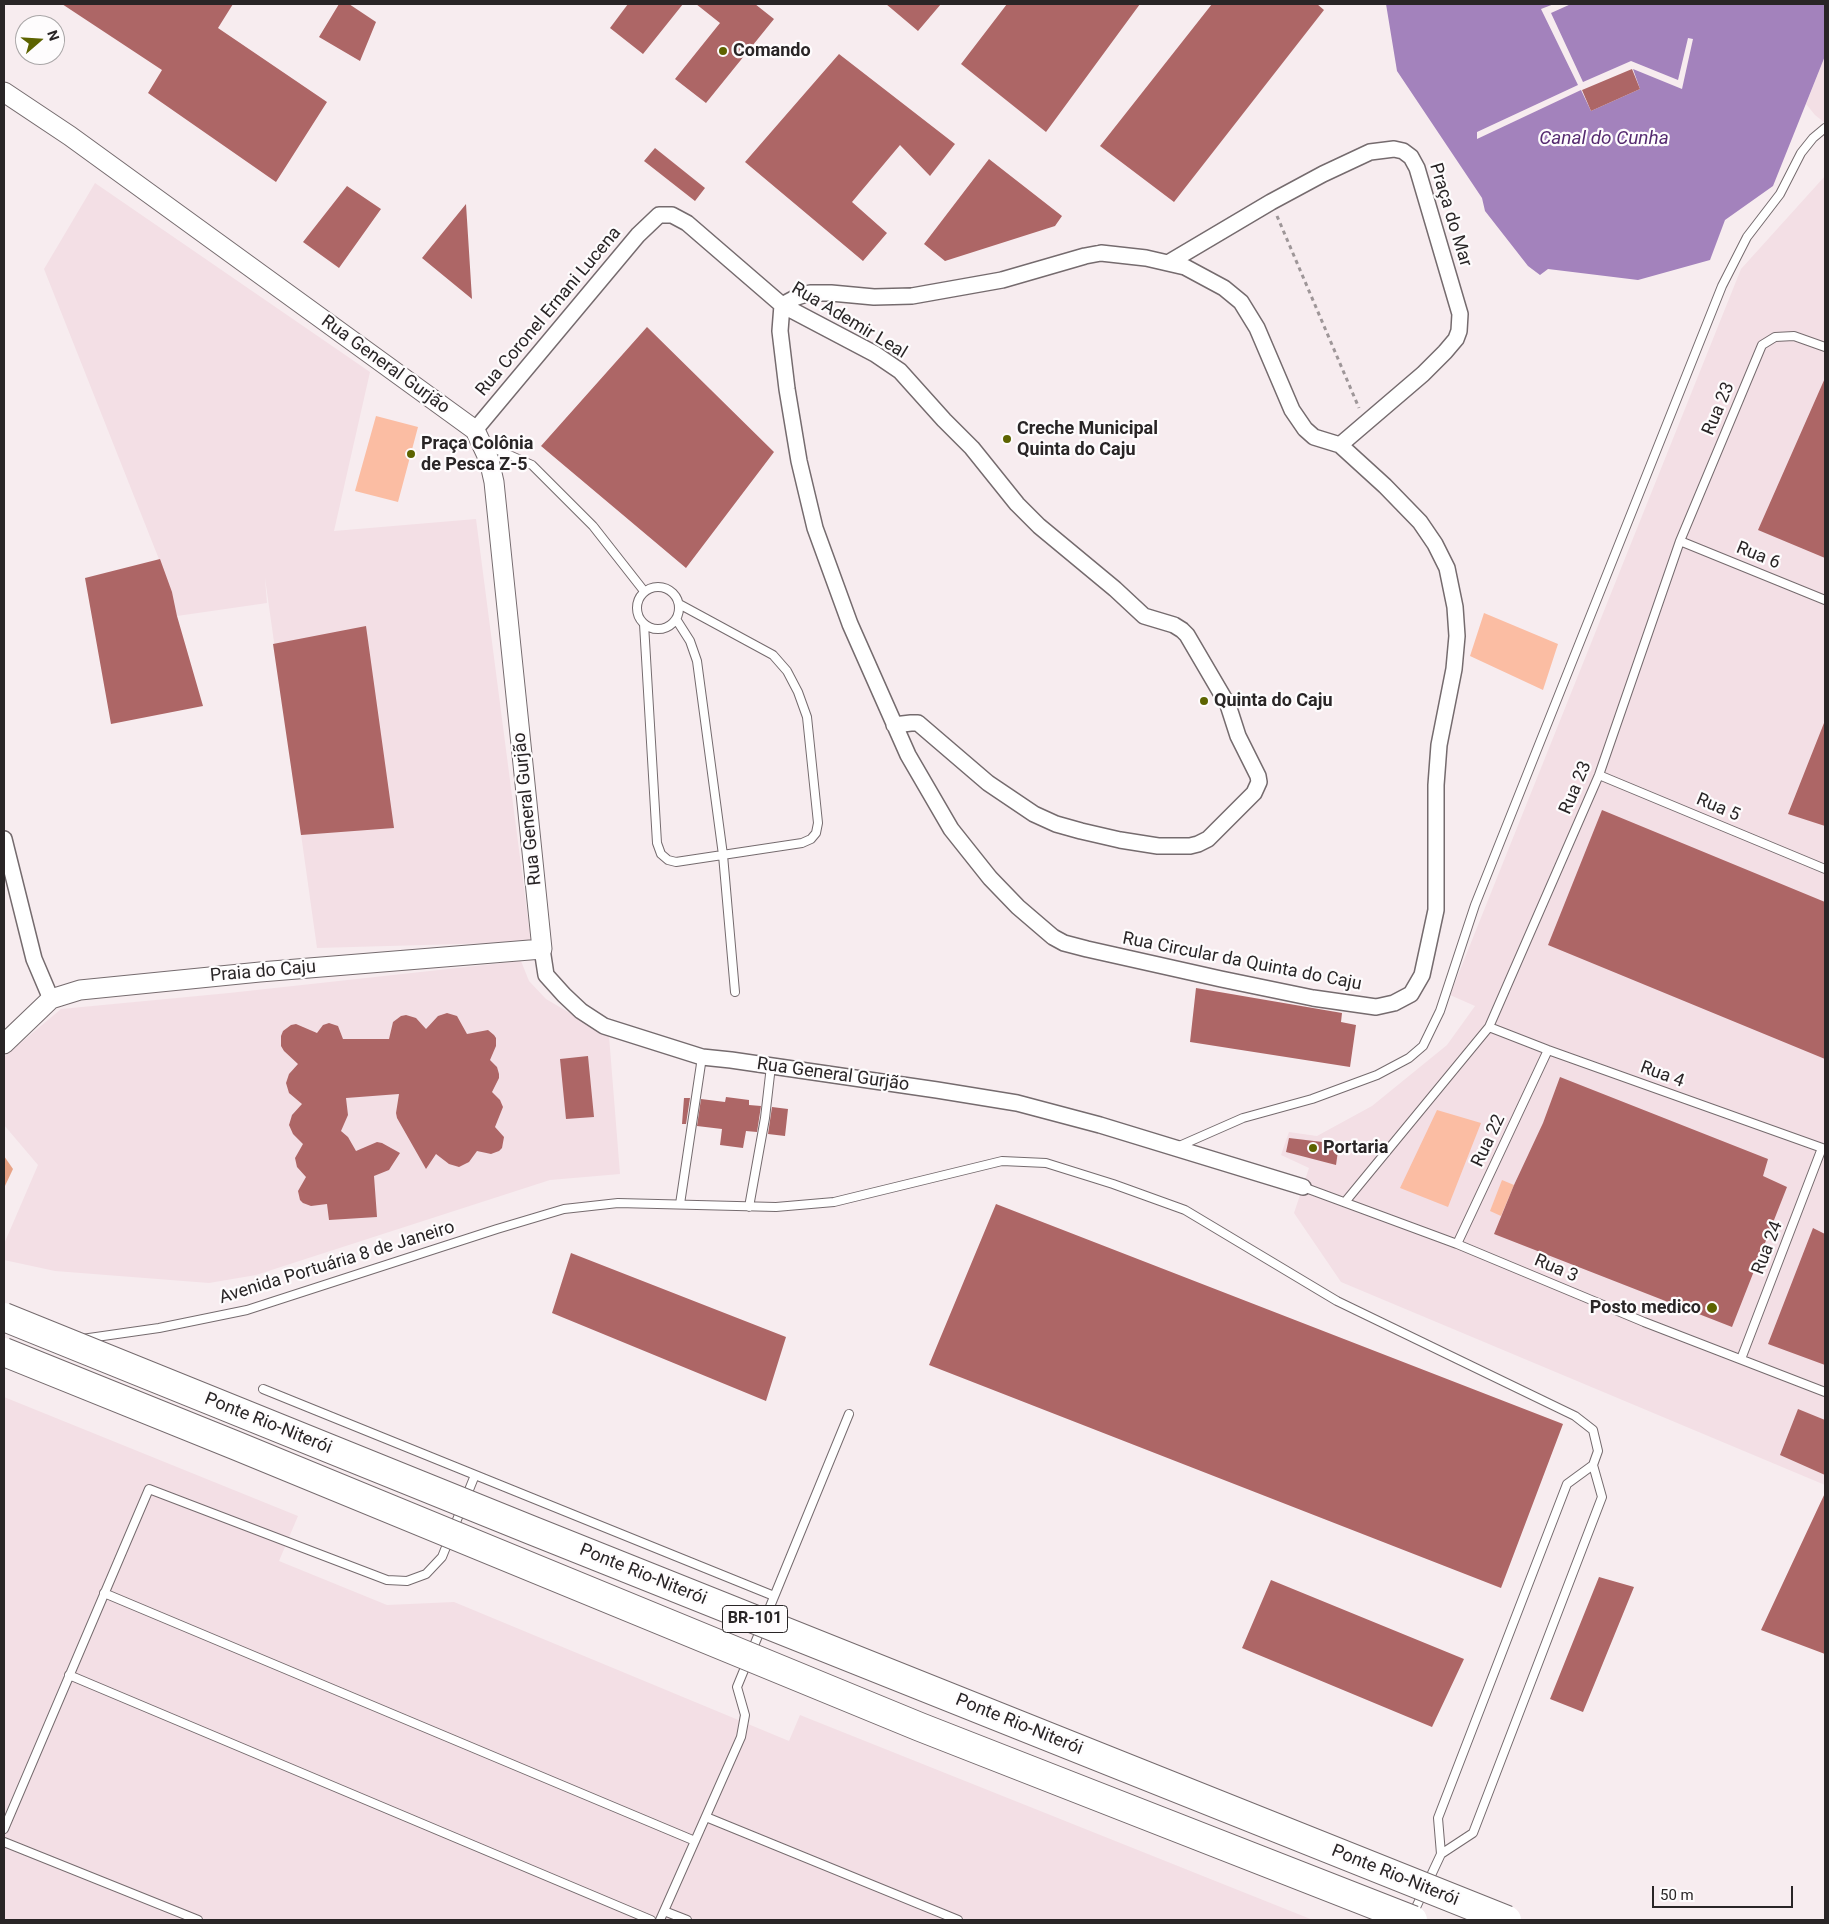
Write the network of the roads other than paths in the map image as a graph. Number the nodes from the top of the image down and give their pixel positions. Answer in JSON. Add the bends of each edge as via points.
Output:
{"nodes":[{"id":1,"x":4,"y":92,"type":"edge"},
{"id":2,"x":1825,"y":128,"type":"edge"},
{"id":3,"x":653,"y":219,"type":"joint"},
{"id":4,"x":1168,"y":262,"type":"junction"},
{"id":5,"x":782,"y":305,"type":"junction"},
{"id":6,"x":1825,"y":347,"type":"edge"},
{"id":7,"x":479,"y":436,"type":"junction"},
{"id":8,"x":1340,"y":445,"type":"junction"},
{"id":9,"x":1680,"y":541,"type":"junction"},
{"id":10,"x":644,"y":591,"type":"junction"},
{"id":11,"x":1825,"y":600,"type":"edge"},
{"id":12,"x":679,"y":604,"type":"junction"},
{"id":13,"x":676,"y":619,"type":"junction"},
{"id":14,"x":644,"y":624,"type":"junction"},
{"id":15,"x":894,"y":725,"type":"junction"},
{"id":16,"x":1599,"y":774,"type":"junction"},
{"id":17,"x":4,"y":839,"type":"edge"},
{"id":18,"x":723,"y":855,"type":"junction"},
{"id":19,"x":1825,"y":870,"type":"edge"},
{"id":20,"x":542,"y":949,"type":"junction"},
{"id":21,"x":735,"y":992,"type":"dead end"},
{"id":22,"x":51,"y":998,"type":"junction"},
{"id":23,"x":1489,"y":1027,"type":"junction"},
{"id":24,"x":4,"y":1044,"type":"edge"},
{"id":25,"x":1548,"y":1050,"type":"junction"},
{"id":26,"x":702,"y":1057,"type":"junction"},
{"id":27,"x":771,"y":1066,"type":"junction"},
{"id":28,"x":1173,"y":1148,"type":"junction"},
{"id":29,"x":1824,"y":1148,"type":"edge"},
{"id":30,"x":1303,"y":1187,"type":"joint"},
{"id":31,"x":1345,"y":1202,"type":"junction"},
{"id":32,"x":680,"y":1204,"type":"junction"},
{"id":33,"x":749,"y":1207,"type":"junction"},
{"id":34,"x":1457,"y":1244,"type":"junction"},
{"id":35,"x":4,"y":1317,"type":"edge"},
{"id":36,"x":4,"y":1326,"type":"edge"},
{"id":37,"x":4,"y":1352,"type":"edge"},
{"id":38,"x":1741,"y":1359,"type":"junction"},
{"id":39,"x":263,"y":1389,"type":"dead end"},
{"id":40,"x":1825,"y":1392,"type":"edge"},
{"id":41,"x":850,"y":1414,"type":"dead end"},
{"id":42,"x":1593,"y":1465,"type":"junction"},
{"id":43,"x":475,"y":1475,"type":"junction"},
{"id":44,"x":104,"y":1593,"type":"junction"},
{"id":45,"x":774,"y":1596,"type":"junction"},
{"id":46,"x":69,"y":1676,"type":"junction"},
{"id":47,"x":706,"y":1817,"type":"junction"},
{"id":48,"x":4,"y":1829,"type":"edge"},
{"id":49,"x":695,"y":1841,"type":"junction"},
{"id":50,"x":4,"y":1842,"type":"edge"},
{"id":51,"x":1442,"y":1854,"type":"junction"},
{"id":52,"x":664,"y":1911,"type":"junction"},
{"id":53,"x":198,"y":1920,"type":"edge"},
{"id":54,"x":651,"y":1920,"type":"edge"},
{"id":55,"x":660,"y":1920,"type":"edge"},
{"id":56,"x":686,"y":1920,"type":"edge"},
{"id":57,"x":958,"y":1920,"type":"edge"},
{"id":58,"x":1412,"y":1920,"type":"edge"},
{"id":59,"x":1507,"y":1920,"type":"edge"}],
"edges":[{"from":1,"to":7,"type":"street","name":"Rua General Gurjão","via":[[70,136]]},
{"from":2,"to":28,"type":"lane","via":[[1800,153],[1780,194],[1747,237],[1722,286],[1475,905],[1440,1011],[1423,1046],[1409,1058],[1377,1075],[1312,1099],[1243,1118]]},
{"from":3,"to":5,"type":"street","name":"Rua Ademir Leal","via":[[672,215],[687,224]]},
{"from":3,"to":7,"type":"street","name":"Rua Coronel Ernani Lucena"},
{"from":4,"to":5,"type":"street","name":"Rua Circular da Quinta do Caju","via":[[1101,253],[1002,280],[912,296],[810,293]]},
{"from":4,"to":8,"type":"street","name":"Rua Circular da Quinta do Caju","via":[[1185,267],[1224,288],[1241,302],[1257,328],[1292,410],[1305,429],[1314,437]]},
{"from":4,"to":8,"type":"street","name":"Praça do Mar","via":[[1271,202],[1370,152],[1394,149],[1411,157],[1460,314],[1459,331],[1456,339],[1424,374]]},
{"from":5,"to":15,"type":"street","name":"Rua Circular da Quinta do Caju","via":[[780,331],[787,389],[814,528],[850,624]]},
{"from":5,"to":15,"type":"street","name":"Rua Ademir Leal","via":[[875,354],[900,371],[1039,526],[1144,616],[1182,630],[1228,705],[1238,736],[1258,776],[1257,788],[1208,838],[1190,846],[1158,846],[1120,840],[1081,832],[1034,814],[988,783],[918,723]]},
{"from":6,"to":9,"type":"lane","name":"Rua 23","via":[[1794,336],[1775,337],[1762,345]]},
{"from":7,"to":10,"type":"lane","via":[[532,465],[593,526]]},
{"from":7,"to":20,"type":"street","name":"Rua General Gurjão","via":[[494,482]]},
{"from":8,"to":15,"type":"street","name":"Rua Circular da Quinta do Caju","via":[[1420,522],[1447,568],[1455,607],[1454,669],[1438,745],[1436,910],[1422,975],[1411,994],[1394,1003],[1376,1007],[1356,1005],[1221,979],[1064,943],[1018,907],[990,878],[951,828]]},
{"from":9,"to":11,"type":"lane","name":"Rua 6"},
{"from":9,"to":16,"type":"lane","name":"Rua 23"},
{"from":10,"to":12,"type":"lane","via":[[651,587],[665,588],[677,597]]},
{"from":10,"to":14,"type":"lane","via":[[636,611]]},
{"from":12,"to":13,"type":"lane"},
{"from":12,"to":18,"type":"lane","via":[[773,655],[798,692],[806,718],[818,823],[816,833],[811,840],[802,843]]},
{"from":13,"to":14,"type":"lane","via":[[665,628]]},
{"from":13,"to":18,"type":"lane","via":[[690,641],[697,661]]},
{"from":14,"to":18,"type":"lane","via":[[657,843],[661,854],[676,862]]},
{"from":16,"to":19,"type":"lane","name":"Rua 5"},
{"from":16,"to":23,"type":"lane","name":"Rua 23"},
{"from":17,"to":22,"type":"street","via":[[34,959]]},
{"from":18,"to":21,"type":"lane"},
{"from":20,"to":22,"type":"street","name":"Praia do Caju","via":[[260,972],[80,990]]},
{"from":20,"to":26,"type":"street","name":"Rua General Gurjão","via":[[546,975],[581,1011],[604,1026]]},
{"from":22,"to":24,"type":"street","name":"Praia do Caju"},
{"from":23,"to":25,"type":"lane","name":"Rua 4"},
{"from":23,"to":31,"type":"lane","name":"Rua 23"},
{"from":25,"to":29,"type":"lane","name":"Rua 4"},
{"from":25,"to":34,"type":"lane","name":"Rua 22"},
{"from":26,"to":27,"type":"street","name":"Rua General Gurjão"},
{"from":26,"to":32,"type":"lane"},
{"from":27,"to":28,"type":"street","name":"Rua General Gurjão","via":[[1017,1104]]},
{"from":27,"to":33,"type":"lane"},
{"from":28,"to":30,"type":"street","name":"Rua General Gurjão"},
{"from":29,"to":38,"type":"lane","name":"Rua 24"},
{"from":30,"to":31,"type":"lane","name":"Rua 3"},
{"from":31,"to":34,"type":"lane","name":"Rua 3"},
{"from":32,"to":33,"type":"lane","name":"Avenida Portuária 8 de Janeiro"},
{"from":32,"to":36,"type":"lane","name":"Avenida Portuária 8 de Janeiro","via":[[618,1203],[564,1210],[247,1310],[159,1328],[48,1343]]},
{"from":33,"to":42,"type":"lane","name":"Avenida Portuária 8 de Janeiro","via":[[834,1202],[1002,1161],[1046,1163],[1185,1210],[1337,1301],[1576,1416],[1593,1430],[1598,1451]]},
{"from":34,"to":38,"type":"lane","name":"Rua 3"},
{"from":35,"to":59,"type":"highway","name":"Ponte Rio-Niterói","number":"BR-101","bridge":true},
{"from":37,"to":58,"type":"highway","name":"Ponte Rio-Niterói","number":"BR-101","bridge":true,"via":[[920,1727]]},
{"from":38,"to":40,"type":"lane","name":"Rua 3"},
{"from":39,"to":43,"type":"lane"},
{"from":41,"to":45,"type":"lane"},
{"from":42,"to":51,"type":"lane","via":[[1567,1484],[1438,1818]]},
{"from":42,"to":51,"type":"lane","via":[[1602,1497],[1473,1833]]},
{"from":43,"to":44,"type":"lane","via":[[442,1557],[426,1574],[407,1581],[387,1580],[149,1489]]},
{"from":43,"to":45,"type":"lane"},
{"from":44,"to":46,"type":"lane"},
{"from":44,"to":49,"type":"lane"},
{"from":45,"to":47,"type":"lane","via":[[737,1687],[746,1715],[741,1737]]},
{"from":46,"to":48,"type":"lane"},
{"from":46,"to":54,"type":"lane"},
{"from":47,"to":49,"type":"lane"},
{"from":47,"to":57,"type":"lane"},
{"from":49,"to":52,"type":"lane"},
{"from":50,"to":53,"type":"lane"},
{"from":51,"to":58,"type":"lane"},
{"from":52,"to":55,"type":"lane"},
{"from":52,"to":56,"type":"lane"}]}
